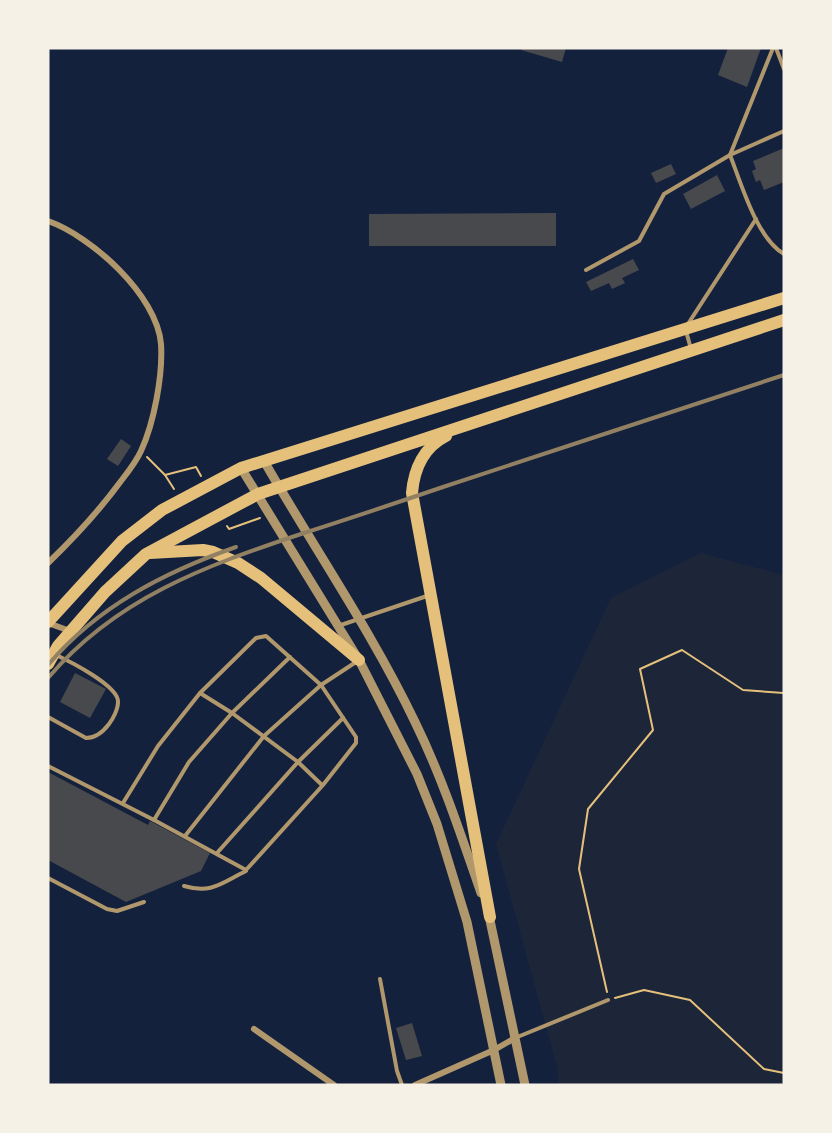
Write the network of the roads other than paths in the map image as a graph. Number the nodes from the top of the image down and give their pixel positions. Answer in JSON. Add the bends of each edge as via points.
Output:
{"nodes":[{"id":1,"x":774,"y":48,"type":"edge"},
{"id":2,"x":784,"y":69,"type":"edge"},
{"id":3,"x":784,"y":131,"type":"edge"},
{"id":4,"x":730,"y":155,"type":"junction"},
{"id":5,"x":756,"y":219,"type":"junction"},
{"id":6,"x":48,"y":221,"type":"edge"},
{"id":7,"x":784,"y":254,"type":"edge"},
{"id":8,"x":586,"y":270,"type":"dead end"},
{"id":9,"x":784,"y":297,"type":"edge"},
{"id":10,"x":784,"y":320,"type":"edge"},
{"id":11,"x":686,"y":328,"type":"junction"},
{"id":12,"x":691,"y":350,"type":"junction"},
{"id":13,"x":479,"y":419,"type":"junction"},
{"id":14,"x":264,"y":461,"type":"junction"},
{"id":15,"x":242,"y":468,"type":"junction"},
{"id":16,"x":278,"y":486,"type":"junction"},
{"id":17,"x":258,"y":494,"type":"junction"},
{"id":18,"x":146,"y":554,"type":"junction"},
{"id":19,"x":48,"y":563,"type":"edge"},
{"id":20,"x":431,"y":595,"type":"junction"},
{"id":21,"x":359,"y":620,"type":"junction"},
{"id":22,"x":48,"y":622,"type":"edge"},
{"id":23,"x":338,"y":626,"type":"junction"},
{"id":24,"x":70,"y":632,"type":"junction"},
{"id":25,"x":290,"y":657,"type":"junction"},
{"id":26,"x":51,"y":659,"type":"edge"},
{"id":27,"x":359,"y":660,"type":"junction"},
{"id":28,"x":321,"y":685,"type":"junction"},
{"id":29,"x":200,"y":693,"type":"junction"},
{"id":30,"x":232,"y":713,"type":"junction"},
{"id":31,"x":48,"y":717,"type":"edge"},
{"id":32,"x":343,"y":718,"type":"junction"},
{"id":33,"x":264,"y":736,"type":"junction"},
{"id":34,"x":298,"y":762,"type":"junction"},
{"id":35,"x":48,"y":766,"type":"edge"},
{"id":36,"x":323,"y":785,"type":"junction"},
{"id":37,"x":123,"y":803,"type":"junction"},
{"id":38,"x":154,"y":820,"type":"junction"},
{"id":39,"x":185,"y":836,"type":"junction"},
{"id":40,"x":217,"y":854,"type":"junction"},
{"id":41,"x":246,"y":870,"type":"junction"},
{"id":42,"x":48,"y":878,"type":"edge"},
{"id":43,"x":184,"y":886,"type":"dead end"},
{"id":44,"x":144,"y":902,"type":"dead end"},
{"id":45,"x":490,"y":917,"type":"junction"},
{"id":46,"x":380,"y":979,"type":"dead end"},
{"id":47,"x":608,"y":1000,"type":"road end"},
{"id":48,"x":254,"y":1029,"type":"dead end"},
{"id":49,"x":515,"y":1038,"type":"junction"},
{"id":50,"x":494,"y":1050,"type":"junction"},
{"id":51,"x":334,"y":1085,"type":"edge"},
{"id":52,"x":402,"y":1085,"type":"edge"},
{"id":53,"x":415,"y":1085,"type":"edge"},
{"id":54,"x":501,"y":1085,"type":"edge"},
{"id":55,"x":525,"y":1085,"type":"edge"}],
"edges":[{"from":1,"to":2,"type":"lane"},
{"from":1,"to":4,"type":"lane"},
{"from":3,"to":4,"type":"lane"},
{"from":4,"to":5,"type":"lane"},
{"from":4,"to":8,"type":"lane","via":[[664,194],[639,241]]},
{"from":5,"to":7,"type":"lane"},
{"from":5,"to":11,"type":"lane"},
{"from":6,"to":19,"type":"street","via":[[88,243],[124,274],[143,299],[161,342],[159,380],[141,451],[105,504]]},
{"from":9,"to":11,"type":"main road"},
{"from":10,"to":12,"type":"main road"},
{"from":11,"to":12,"type":"lane"},
{"from":11,"to":14,"type":"main road"},
{"from":12,"to":13,"type":"main road"},
{"from":13,"to":16,"type":"main road"},
{"from":13,"to":20,"type":"main road","via":[[434,442],[413,478],[416,521]]},
{"from":14,"to":15,"type":"main road"},
{"from":14,"to":16,"type":"street"},
{"from":15,"to":17,"type":"street"},
{"from":15,"to":22,"type":"main road","via":[[162,510],[122,541]]},
{"from":16,"to":17,"type":"main road"},
{"from":16,"to":21,"type":"street"},
{"from":17,"to":18,"type":"main road"},
{"from":17,"to":23,"type":"street"},
{"from":18,"to":24,"type":"main road"},
{"from":18,"to":27,"type":"main road","via":[[202,550],[238,563]]},
{"from":20,"to":21,"type":"lane"},
{"from":20,"to":45,"type":"main road"},
{"from":21,"to":23,"type":"lane"},
{"from":21,"to":45,"type":"street","via":[[415,722],[447,794]]},
{"from":22,"to":24,"type":"street"},
{"from":23,"to":27,"type":"street"},
{"from":24,"to":26,"type":"main road"},
{"from":25,"to":28,"type":"lane"},
{"from":25,"to":29,"type":"lane","via":[[266,636],[256,638]]},
{"from":25,"to":30,"type":"lane"},
{"from":26,"to":31,"type":"lane","via":[[89,672],[116,695],[118,703],[112,720],[92,738]]},
{"from":27,"to":28,"type":"lane"},
{"from":27,"to":50,"type":"street","via":[[417,774],[437,824],[467,922]]},
{"from":28,"to":32,"type":"lane"},
{"from":28,"to":33,"type":"lane"},
{"from":29,"to":30,"type":"lane"},
{"from":29,"to":37,"type":"lane","via":[[158,746]]},
{"from":30,"to":33,"type":"lane"},
{"from":30,"to":38,"type":"lane","via":[[189,762]]},
{"from":32,"to":34,"type":"lane"},
{"from":32,"to":36,"type":"lane","via":[[356,743]]},
{"from":33,"to":34,"type":"lane"},
{"from":33,"to":39,"type":"lane"},
{"from":34,"to":36,"type":"lane"},
{"from":34,"to":40,"type":"lane"},
{"from":35,"to":37,"type":"lane"},
{"from":36,"to":41,"type":"lane"},
{"from":37,"to":38,"type":"lane"},
{"from":38,"to":39,"type":"lane"},
{"from":39,"to":40,"type":"lane"},
{"from":40,"to":41,"type":"lane"},
{"from":41,"to":43,"type":"lane","via":[[209,889]]},
{"from":42,"to":44,"type":"lane","via":[[107,909],[117,911]]},
{"from":45,"to":49,"type":"street"},
{"from":46,"to":52,"type":"lane"},
{"from":47,"to":49,"type":"lane"},
{"from":48,"to":51,"type":"street"},
{"from":49,"to":50,"type":"street"},
{"from":49,"to":55,"type":"street"},
{"from":50,"to":53,"type":"street"},
{"from":50,"to":54,"type":"street"}]}
